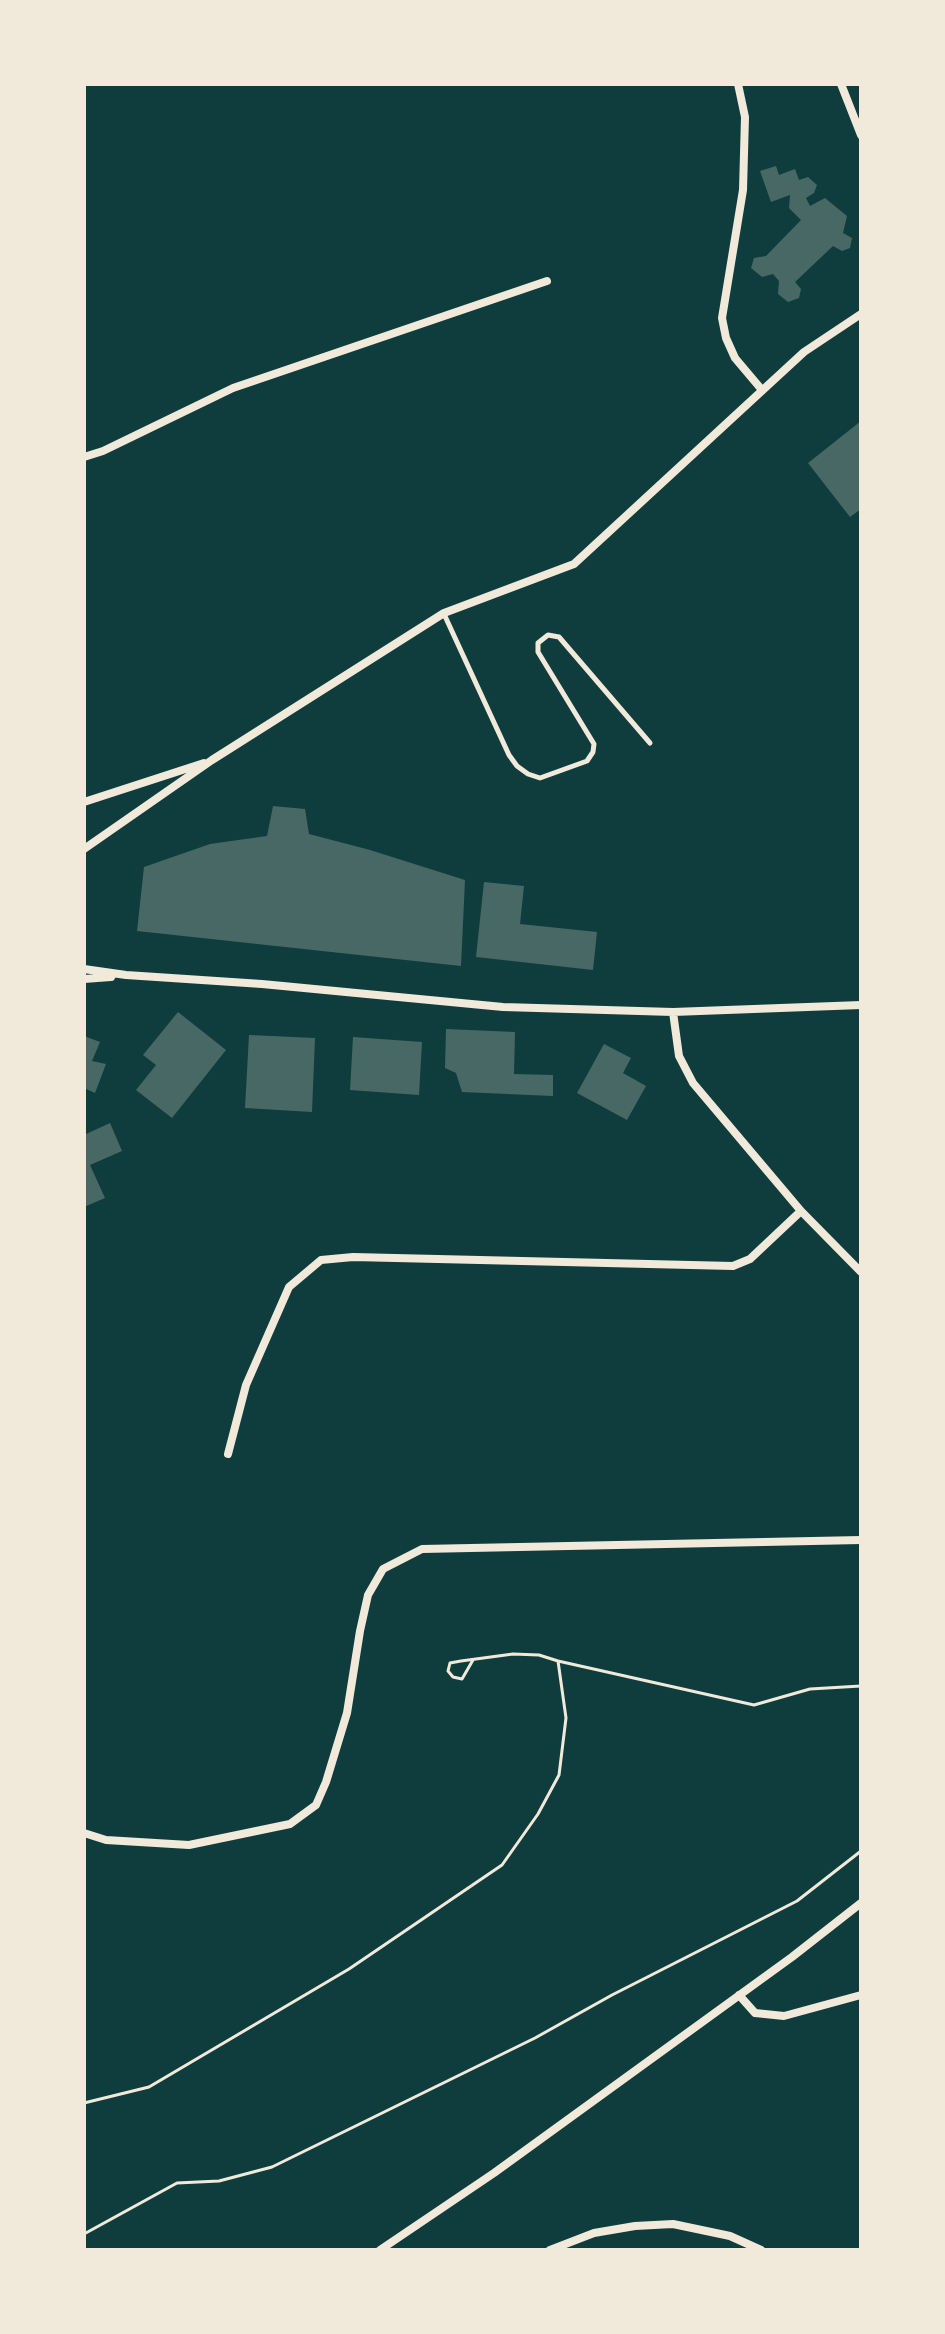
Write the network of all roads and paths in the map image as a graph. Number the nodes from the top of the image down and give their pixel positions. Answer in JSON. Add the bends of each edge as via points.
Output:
{"nodes":[{"id":1,"x":738,"y":84,"type":"edge"},
{"id":2,"x":841,"y":84,"type":"edge"},
{"id":3,"x":861,"y":135,"type":"edge"},
{"id":4,"x":547,"y":281,"type":"dead end"},
{"id":5,"x":861,"y":314,"type":"edge"},
{"id":6,"x":762,"y":390,"type":"junction"},
{"id":7,"x":84,"y":457,"type":"edge"},
{"id":8,"x":444,"y":613,"type":"junction"},
{"id":9,"x":650,"y":743,"type":"dead end"},
{"id":10,"x":212,"y":760,"type":"junction"},
{"id":11,"x":84,"y":802,"type":"edge"},
{"id":12,"x":84,"y":849,"type":"edge"},
{"id":13,"x":84,"y":969,"type":"edge"},
{"id":14,"x":126,"y":975,"type":"junction"},
{"id":15,"x":84,"y":979,"type":"edge"},
{"id":16,"x":861,"y":1005,"type":"edge"},
{"id":17,"x":673,"y":1012,"type":"junction"},
{"id":18,"x":801,"y":1211,"type":"junction"},
{"id":19,"x":861,"y":1272,"type":"edge"},
{"id":20,"x":228,"y":1454,"type":"dead end"},
{"id":21,"x":861,"y":1540,"type":"edge"},
{"id":22,"x":473,"y":1660,"type":"junction"},
{"id":23,"x":558,"y":1661,"type":"junction"},
{"id":24,"x":861,"y":1686,"type":"edge"},
{"id":25,"x":84,"y":1833,"type":"edge"},
{"id":26,"x":861,"y":1851,"type":"edge"},
{"id":27,"x":861,"y":1903,"type":"edge"},
{"id":28,"x":739,"y":1995,"type":"junction"},
{"id":29,"x":861,"y":1995,"type":"edge"},
{"id":30,"x":84,"y":2103,"type":"edge"},
{"id":31,"x":84,"y":2234,"type":"edge"},
{"id":32,"x":380,"y":2250,"type":"edge"},
{"id":33,"x":550,"y":2250,"type":"edge"},
{"id":34,"x":761,"y":2250,"type":"edge"}],
"edges":[{"from":1,"to":6,"type":"street","via":[[745,117],[743,190],[722,318],[735,358]]},
{"from":2,"to":3,"type":"street"},
{"from":4,"to":7,"type":"street","via":[[233,388]]},
{"from":5,"to":6,"type":"street","via":[[804,352]]},
{"from":6,"to":8,"type":"street","via":[[574,564]]},
{"from":8,"to":9,"type":"lane","via":[[509,755],[528,774],[540,778],[587,761],[593,752],[594,744],[538,652],[538,643],[548,635],[559,637]]},
{"from":8,"to":10,"type":"street"},
{"from":10,"to":11,"type":"street"},
{"from":10,"to":12,"type":"street"},
{"from":13,"to":14,"type":"street"},
{"from":14,"to":15,"type":"street"},
{"from":14,"to":17,"type":"street","via":[[503,1007]]},
{"from":16,"to":17,"type":"street"},
{"from":17,"to":18,"type":"street","via":[[679,1056],[693,1083]]},
{"from":18,"to":19,"type":"street"},
{"from":18,"to":20,"type":"street","via":[[750,1259],[733,1266],[321,1260],[289,1287],[246,1385]]},
{"from":21,"to":25,"type":"street","via":[[422,1549],[383,1569],[368,1595],[347,1713],[316,1805],[290,1824],[189,1845],[106,1840]]},
{"from":22,"to":22,"type":"path","via":[[450,1663],[448,1671],[462,1679]]},
{"from":22,"to":23,"type":"path","via":[[513,1654]]},
{"from":23,"to":24,"type":"path","via":[[754,1705],[810,1689]]},
{"from":23,"to":30,"type":"path","via":[[566,1718],[559,1775],[502,1865],[349,1969],[149,2087]]},
{"from":26,"to":31,"type":"path","via":[[797,1901],[535,2038],[272,2167],[219,2181],[177,2183]]},
{"from":27,"to":28,"type":"street"},
{"from":28,"to":29,"type":"street","via":[[755,2013],[784,2016]]},
{"from":28,"to":32,"type":"street"},
{"from":33,"to":34,"type":"street","via":[[594,2233],[673,2224],[730,2236]]}]}
